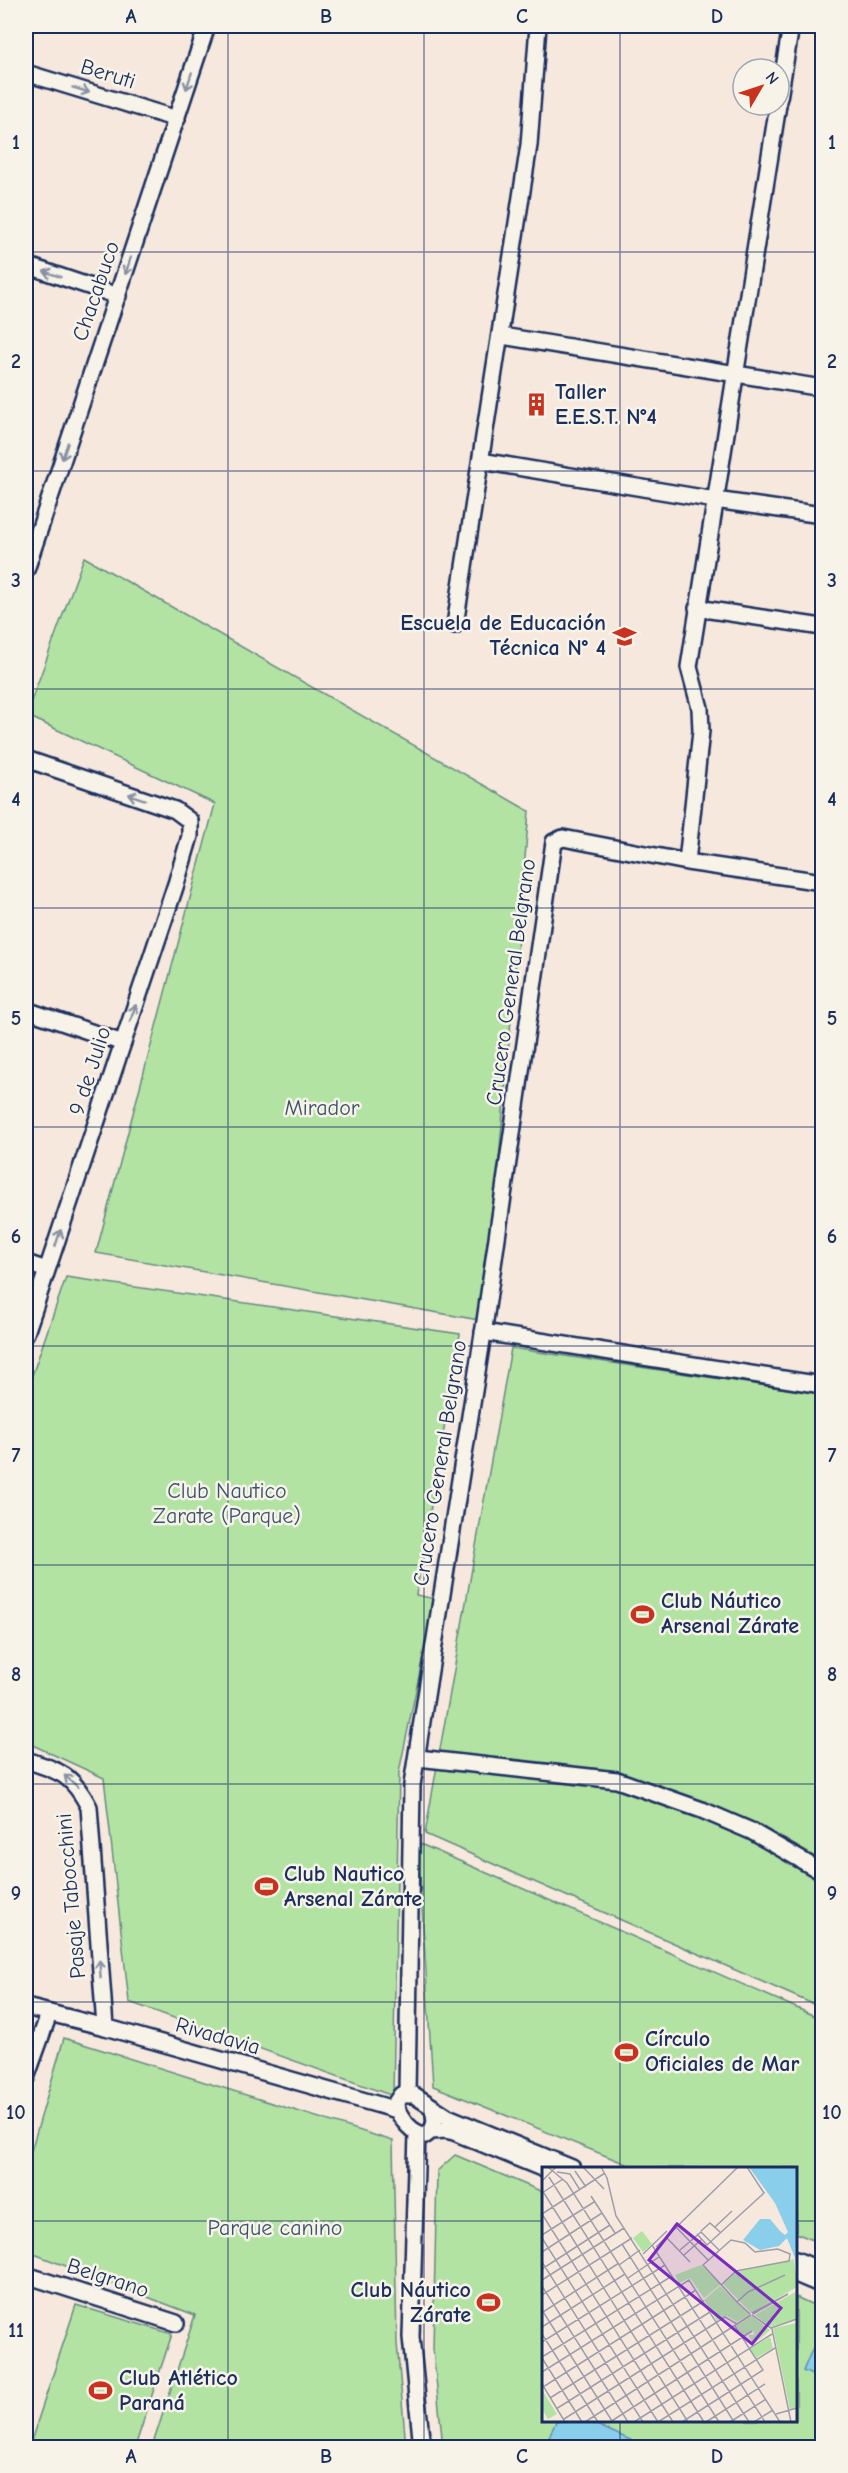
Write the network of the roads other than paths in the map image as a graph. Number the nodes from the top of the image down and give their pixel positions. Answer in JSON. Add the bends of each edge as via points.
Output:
{"nodes":[{"id":1,"x":207,"y":26,"type":"edge"},
{"id":2,"x":538,"y":26,"type":"edge"},
{"id":3,"x":791,"y":26,"type":"edge"},
{"id":4,"x":786,"y":57,"type":"edge"},
{"id":5,"x":26,"y":73,"type":"edge"},
{"id":6,"x":776,"y":117,"type":"edge"},
{"id":7,"x":177,"y":119,"type":"junction"},
{"id":8,"x":26,"y":265,"type":"edge"},
{"id":9,"x":118,"y":296,"type":"junction"},
{"id":10,"x":501,"y":336,"type":"junction"},
{"id":11,"x":734,"y":374,"type":"junction"},
{"id":12,"x":822,"y":388,"type":"edge"},
{"id":13,"x":480,"y":461,"type":"junction"},
{"id":14,"x":715,"y":500,"type":"junction"},
{"id":15,"x":26,"y":515,"type":"edge"},
{"id":16,"x":822,"y":515,"type":"edge"},
{"id":17,"x":41,"y":520,"type":"junction"},
{"id":18,"x":26,"y":570,"type":"edge"},
{"id":19,"x":697,"y":608,"type":"junction"},
{"id":20,"x":456,"y":625,"type":"dead end"},
{"id":21,"x":822,"y":627,"type":"edge"},
{"id":22,"x":26,"y":759,"type":"edge"},
{"id":23,"x":687,"y":862,"type":"junction"},
{"id":24,"x":822,"y":882,"type":"edge"},
{"id":25,"x":26,"y":1010,"type":"edge"},
{"id":26,"x":123,"y":1043,"type":"junction"},
{"id":27,"x":26,"y":1263,"type":"edge"},
{"id":28,"x":47,"y":1270,"type":"junction"},
{"id":29,"x":483,"y":1332,"type":"junction"},
{"id":30,"x":26,"y":1333,"type":"edge"},
{"id":31,"x":822,"y":1385,"type":"edge"},
{"id":32,"x":418,"y":1758,"type":"junction"},
{"id":33,"x":26,"y":1760,"type":"edge"},
{"id":34,"x":822,"y":1872,"type":"edge"},
{"id":35,"x":26,"y":2007,"type":"edge"},
{"id":36,"x":49,"y":2014,"type":"junction"},
{"id":37,"x":105,"y":2027,"type":"junction"},
{"id":38,"x":26,"y":2078,"type":"edge"},
{"id":39,"x":407,"y":2093,"type":"junction"},
{"id":40,"x":432,"y":2107,"type":"junction"},
{"id":41,"x":397,"y":2110,"type":"junction"},
{"id":42,"x":424,"y":2132,"type":"junction"},
{"id":43,"x":567,"y":2167,"type":"edge"},
{"id":44,"x":542,"y":2169,"type":"edge"},
{"id":45,"x":797,"y":2261,"type":"edge"},
{"id":46,"x":822,"y":2271,"type":"edge"},
{"id":47,"x":26,"y":2275,"type":"edge"},
{"id":48,"x":797,"y":2275,"type":"edge"},
{"id":49,"x":822,"y":2285,"type":"edge"},
{"id":50,"x":176,"y":2323,"type":"dead end"},
{"id":51,"x":422,"y":2448,"type":"edge"}],
"edges":[{"from":1,"to":7,"type":"street","name":"Chacabuco","one_way":true},
{"from":2,"to":10,"type":"street","via":[[530,145]]},
{"from":3,"to":4,"type":"street"},
{"from":5,"to":7,"type":"street","name":"Beruti","one_way":true},
{"from":6,"to":11,"type":"street"},
{"from":7,"to":9,"type":"street","name":"Chacabuco","one_way":true},
{"from":9,"to":8,"type":"street","one_way":true},
{"from":9,"to":17,"type":"street","name":"Chacabuco","one_way":true},
{"from":10,"to":11,"type":"street"},
{"from":10,"to":13,"type":"street"},
{"from":11,"to":12,"type":"street"},
{"from":11,"to":14,"type":"street"},
{"from":13,"to":14,"type":"street"},
{"from":13,"to":20,"type":"street"},
{"from":14,"to":16,"type":"street"},
{"from":14,"to":19,"type":"street"},
{"from":15,"to":17,"type":"street"},
{"from":17,"to":18,"type":"street","name":"Chacabuco"},
{"from":19,"to":21,"type":"street"},
{"from":19,"to":23,"type":"street","via":[[689,667],[700,708],[701,731]]},
{"from":26,"to":22,"type":"street","name":"9 de Julio","one_way":true,"via":[[176,884],[190,836],[190,821],[175,810]]},
{"from":23,"to":24,"type":"street"},
{"from":23,"to":29,"type":"street","name":"Crucero General Belgrano","via":[[563,838],[554,842]]},
{"from":25,"to":26,"type":"street"},
{"from":28,"to":26,"type":"street","name":"9 de Julio","one_way":true},
{"from":27,"to":28,"type":"street"},
{"from":28,"to":30,"type":"street","name":"9 de Julio"},
{"from":29,"to":31,"type":"street"},
{"from":29,"to":32,"type":"street","name":"Crucero General Belgrano"},
{"from":32,"to":34,"type":"street","via":[[617,1780],[751,1831]]},
{"from":32,"to":39,"type":"street","name":"Crucero General Belgrano","via":[[411,1811]]},
{"from":37,"to":33,"type":"street","name":"Pasaje Tabocchini","one_way":true,"via":[[89,1807],[79,1787],[64,1774]]},
{"from":35,"to":36,"type":"street","name":"Rivadavia"},
{"from":36,"to":37,"type":"street","name":"Rivadavia"},
{"from":36,"to":38,"type":"street"},
{"from":37,"to":41,"type":"street","name":"Rivadavia"},
{"from":39,"to":40,"type":"street"},
{"from":39,"to":41,"type":"street","via":[[397,2100]]},
{"from":40,"to":42,"type":"street","via":[[436,2117]]},
{"from":40,"to":43,"type":"street"},
{"from":41,"to":42,"type":"street","via":[[412,2131]]},
{"from":42,"to":44,"type":"street","via":[[454,2132]]},
{"from":42,"to":51,"type":"street","via":[[411,2337]]},
{"from":45,"to":46,"type":"street"},
{"from":47,"to":50,"type":"street","name":"Belgrano"},
{"from":48,"to":49,"type":"street"}]}
